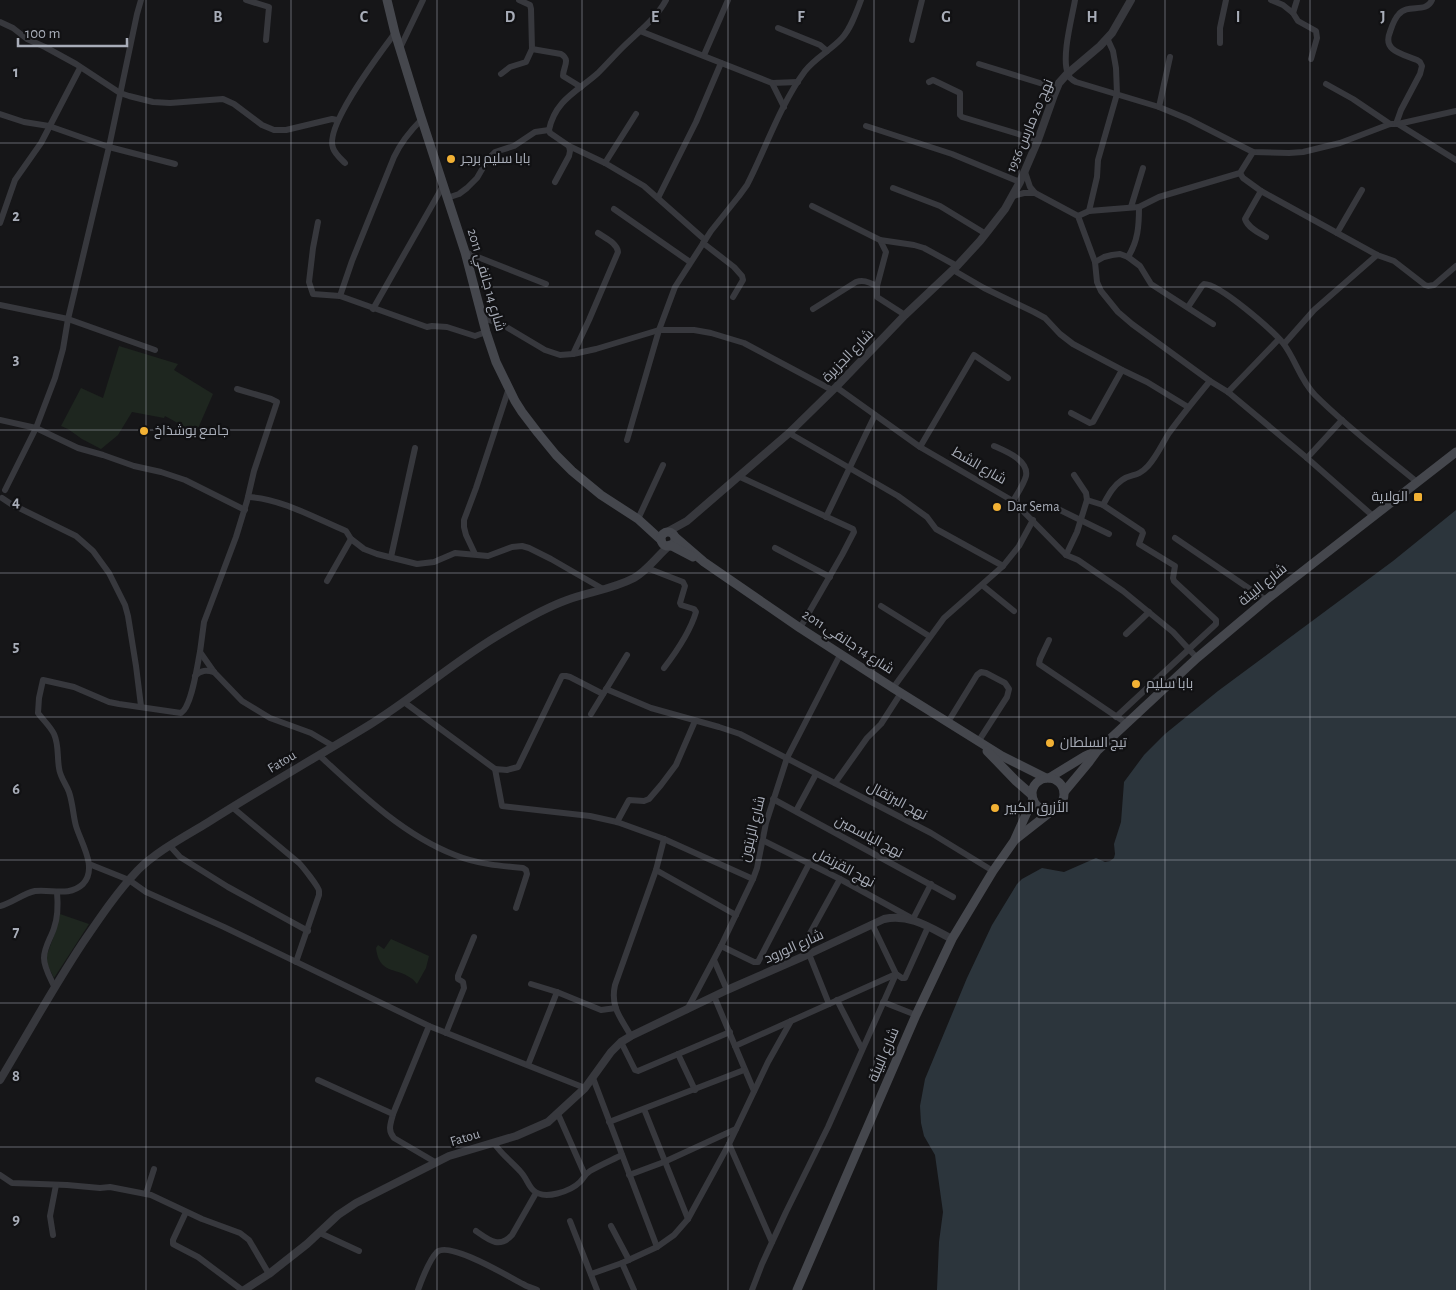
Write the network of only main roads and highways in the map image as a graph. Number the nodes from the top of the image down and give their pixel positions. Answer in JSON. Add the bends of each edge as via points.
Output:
{"nodes":[{"id":1,"x":387,"y":0,"type":"edge"},
{"id":2,"x":1456,"y":452,"type":"edge"},
{"id":3,"x":978,"y":742,"type":"junction"},
{"id":4,"x":1097,"y":751,"type":"junction"},
{"id":5,"x":1047,"y":778,"type":"junction"},
{"id":6,"x":1064,"y":792,"type":"junction"},
{"id":7,"x":1033,"y":797,"type":"junction"},
{"id":8,"x":1053,"y":810,"type":"junction"},
{"id":9,"x":1014,"y":841,"type":"junction"},
{"id":10,"x":797,"y":1290,"type":"edge"}],
"edges":[{"from":1,"to":3,"type":"main road","name":"شارع 14 جانفي 2011","via":[[496,362],[522,412],[556,455],[589,486],[800,628]]},
{"from":2,"to":4,"type":"main road","name":"شارع البيئة","via":[[1266,600],[1197,658]]},
{"from":3,"to":5,"type":"main road","name":"شارع 14 جانفي 2011"},
{"from":3,"to":7,"type":"main road","name":"شارع 14 جانفي 2011"},
{"from":4,"to":5,"type":"main road","name":"شارع البيئة"},
{"from":4,"to":6,"type":"main road","name":"شارع البيئة"},
{"from":5,"to":6,"type":"main road","via":[[1061,784]]},
{"from":5,"to":7,"type":"main road","via":[[1034,786]]},
{"from":6,"to":8,"type":"main road","via":[[1062,803]]},
{"from":7,"to":8,"type":"main road","via":[[1039,807]]},
{"from":7,"to":9,"type":"main road","name":"شارع البيئة"},
{"from":8,"to":9,"type":"main road","name":"شارع البيئة"},
{"from":9,"to":10,"type":"main road","name":"شارع البيئة","via":[[952,939]]}]}
